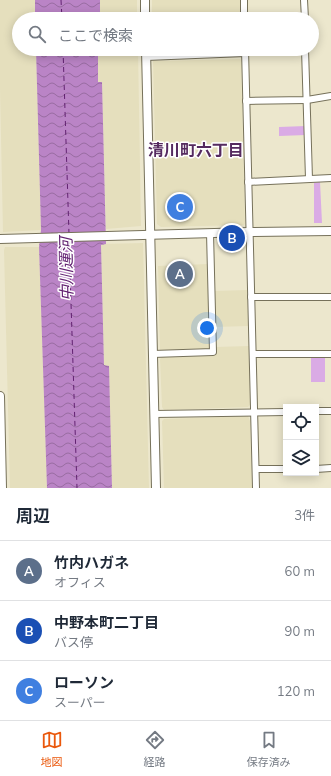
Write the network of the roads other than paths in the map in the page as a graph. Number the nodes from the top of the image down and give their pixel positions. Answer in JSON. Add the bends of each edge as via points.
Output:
{"nodes":[{"id":1,"x":145,"y":0,"type":"edge"},
{"id":2,"x":244,"y":0,"type":"edge"},
{"id":3,"x":304,"y":0,"type":"edge"},
{"id":4,"x":145,"y":12,"type":"edge"},
{"id":5,"x":244,"y":12,"type":"edge"},
{"id":6,"x":305,"y":12,"type":"edge"},
{"id":7,"x":146,"y":56,"type":"edge"},
{"id":8,"x":245,"y":56,"type":"edge"},
{"id":9,"x":305,"y":56,"type":"edge"},
{"id":10,"x":331,"y":96,"type":"edge"},
{"id":11,"x":307,"y":100,"type":"junction"},
{"id":12,"x":246,"y":101,"type":"junction"},
{"id":13,"x":331,"y":178,"type":"edge"},
{"id":14,"x":309,"y":179,"type":"junction"},
{"id":15,"x":248,"y":182,"type":"junction"},
{"id":16,"x":331,"y":231,"type":"edge"},
{"id":17,"x":250,"y":232,"type":"junction"},
{"id":18,"x":210,"y":233,"type":"junction"},
{"id":19,"x":150,"y":235,"type":"junction"},
{"id":20,"x":0,"y":239,"type":"edge"},
{"id":21,"x":251,"y":297,"type":"junction"},
{"id":22,"x":331,"y":297,"type":"edge"},
{"id":23,"x":153,"y":354,"type":"junction"},
{"id":24,"x":253,"y":354,"type":"junction"},
{"id":25,"x":331,"y":354,"type":"edge"},
{"id":26,"x":0,"y":396,"type":"edge"},
{"id":27,"x":331,"y":411,"type":"edge"},
{"id":28,"x":254,"y":412,"type":"junction"},
{"id":29,"x":283,"y":412,"type":"edge"},
{"id":30,"x":319,"y":412,"type":"edge"},
{"id":31,"x":154,"y":414,"type":"junction"},
{"id":32,"x":0,"y":419,"type":"edge"},
{"id":33,"x":319,"y":468,"type":"edge"},
{"id":34,"x":331,"y":468,"type":"edge"},
{"id":35,"x":256,"y":469,"type":"junction"},
{"id":36,"x":283,"y":469,"type":"edge"},
{"id":37,"x":2,"y":488,"type":"edge"},
{"id":38,"x":156,"y":488,"type":"edge"},
{"id":39,"x":256,"y":488,"type":"edge"}],
"edges":[{"from":1,"to":4,"type":"street"},
{"from":2,"to":5,"type":"street"},
{"from":3,"to":6,"type":"street"},
{"from":7,"to":19,"type":"street"},
{"from":8,"to":12,"type":"street"},
{"from":9,"to":11,"type":"street"},
{"from":10,"to":11,"type":"street"},
{"from":11,"to":12,"type":"street"},
{"from":11,"to":14,"type":"street"},
{"from":12,"to":15,"type":"street"},
{"from":13,"to":14,"type":"street"},
{"from":14,"to":15,"type":"street"},
{"from":15,"to":17,"type":"street"},
{"from":16,"to":17,"type":"street"},
{"from":17,"to":18,"type":"street"},
{"from":17,"to":21,"type":"street"},
{"from":18,"to":19,"type":"street"},
{"from":18,"to":23,"type":"street","via":[[213,352]]},
{"from":19,"to":20,"type":"street"},
{"from":19,"to":23,"type":"street"},
{"from":21,"to":22,"type":"street"},
{"from":21,"to":24,"type":"street"},
{"from":23,"to":31,"type":"street"},
{"from":24,"to":25,"type":"street"},
{"from":24,"to":28,"type":"street"},
{"from":26,"to":32,"type":"street"},
{"from":27,"to":30,"type":"street"},
{"from":28,"to":29,"type":"street"},
{"from":28,"to":31,"type":"street"},
{"from":28,"to":35,"type":"street"},
{"from":31,"to":38,"type":"street"},
{"from":32,"to":37,"type":"street"},
{"from":33,"to":34,"type":"street"},
{"from":35,"to":36,"type":"street"},
{"from":35,"to":39,"type":"street"}]}
